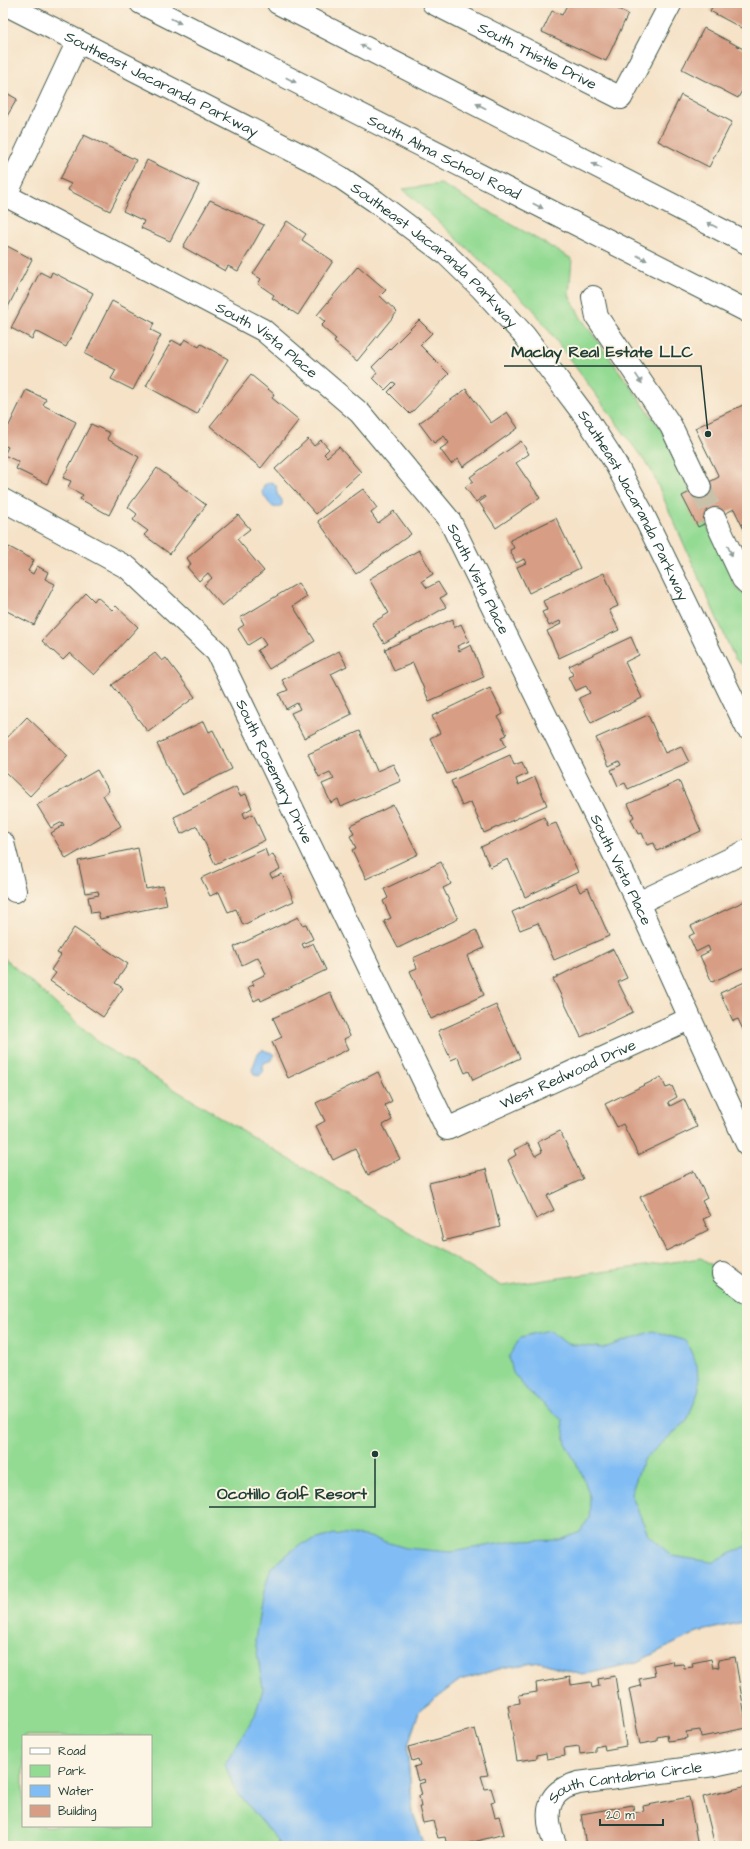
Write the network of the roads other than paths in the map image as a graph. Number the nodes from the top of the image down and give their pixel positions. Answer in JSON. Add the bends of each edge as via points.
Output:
{"nodes":[{"id":1,"x":3,"y":3,"type":"edge"},
{"id":2,"x":141,"y":3,"type":"edge"},
{"id":3,"x":278,"y":3,"type":"edge"},
{"id":4,"x":432,"y":3,"type":"edge"},
{"id":5,"x":671,"y":3,"type":"edge"},
{"id":6,"x":78,"y":41,"type":"junction"},
{"id":7,"x":4,"y":195,"type":"edge"},
{"id":8,"x":747,"y":243,"type":"edge"},
{"id":9,"x":593,"y":297,"type":"dead end"},
{"id":10,"x":747,"y":311,"type":"edge"},
{"id":11,"x":700,"y":487,"type":"tunnel mouth"},
{"id":12,"x":3,"y":500,"type":"edge"},
{"id":13,"x":715,"y":518,"type":"tunnel mouth"},
{"id":14,"x":747,"y":583,"type":"edge"},
{"id":15,"x":745,"y":717,"type":"edge"},
{"id":16,"x":3,"y":843,"type":"edge"},
{"id":17,"x":747,"y":852,"type":"edge"},
{"id":18,"x":15,"y":891,"type":"dead end"},
{"id":19,"x":638,"y":903,"type":"junction"},
{"id":20,"x":689,"y":1019,"type":"junction"},
{"id":21,"x":447,"y":1129,"type":"joint"},
{"id":22,"x":747,"y":1144,"type":"edge"},
{"id":23,"x":723,"y":1274,"type":"dead end"},
{"id":24,"x":747,"y":1292,"type":"edge"},
{"id":25,"x":747,"y":1758,"type":"edge"},
{"id":26,"x":556,"y":1846,"type":"edge"}],
"edges":[{"from":1,"to":6,"type":"street","name":"Southeast Jacaranda Parkway"},
{"from":2,"to":10,"type":"street","name":"South Alma School Road","one_way":true},
{"from":8,"to":3,"type":"street","one_way":true},
{"from":4,"to":5,"type":"street","name":"South Thistle Drive","via":[[621,98]]},
{"from":6,"to":7,"type":"street"},
{"from":6,"to":15,"type":"street","name":"Southeast Jacaranda Parkway","via":[[340,177],[447,255],[481,288],[524,335],[585,416],[612,459],[643,514]]},
{"from":7,"to":19,"type":"street","name":"South Vista Place","via":[[263,330],[360,413],[450,521]]},
{"from":9,"to":11,"type":"street","one_way":true,"via":[[598,318],[671,426]]},
{"from":12,"to":21,"type":"street","name":"South Rosemary Drive","via":[[128,568],[217,652]]},
{"from":13,"to":14,"type":"street","one_way":true},
{"from":16,"to":18,"type":"street"},
{"from":17,"to":19,"type":"street"},
{"from":19,"to":20,"type":"street","name":"South Vista Place"},
{"from":20,"to":21,"type":"street","name":"West Redwood Drive"},
{"from":20,"to":22,"type":"street","name":"South Vista Place"},
{"from":23,"to":24,"type":"street"},
{"from":25,"to":26,"type":"street","name":"South Cantabria Circle","via":[[714,1765],[578,1783],[562,1789],[551,1801],[548,1817],[550,1833]]}]}
